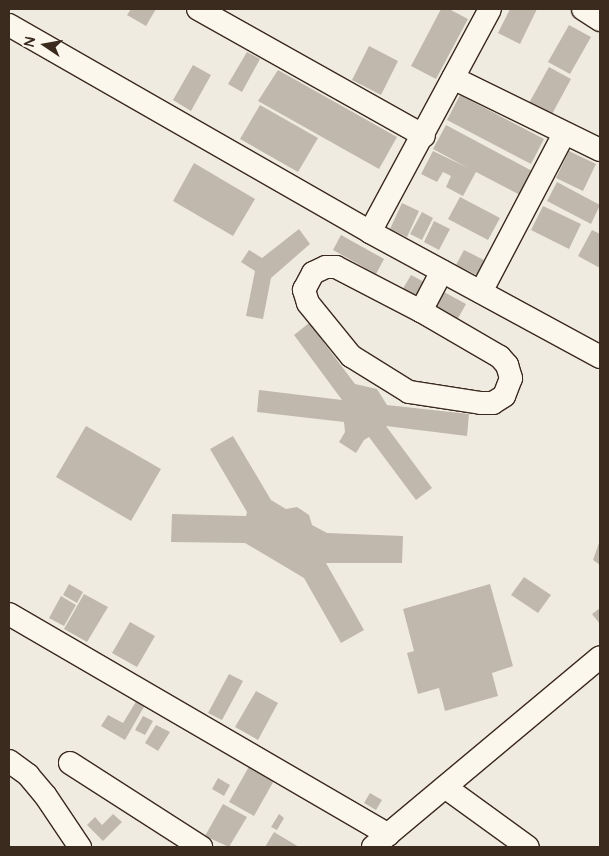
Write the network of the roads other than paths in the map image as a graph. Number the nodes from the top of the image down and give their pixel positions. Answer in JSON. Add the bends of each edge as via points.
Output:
{"nodes":[{"id":1,"x":198,"y":9,"type":"edge"},
{"id":2,"x":490,"y":9,"type":"edge"},
{"id":3,"x":583,"y":9,"type":"edge"},
{"id":4,"x":600,"y":20,"type":"edge"},
{"id":5,"x":9,"y":25,"type":"edge"},
{"id":6,"x":454,"y":78,"type":"junction"},
{"id":7,"x":564,"y":134,"type":"junction"},
{"id":8,"x":424,"y":136,"type":"junction"},
{"id":9,"x":600,"y":150,"type":"edge"},
{"id":10,"x":370,"y":232,"type":"junction"},
{"id":11,"x":442,"y":272,"type":"junction"},
{"id":12,"x":481,"y":292,"type":"junction"},
{"id":13,"x":421,"y":311,"type":"junction"},
{"id":14,"x":600,"y":357,"type":"edge"},
{"id":15,"x":9,"y":614,"type":"edge"},
{"id":16,"x":600,"y":657,"type":"edge"},
{"id":17,"x":9,"y":761,"type":"edge"},
{"id":18,"x":70,"y":763,"type":"dead end"},
{"id":19,"x":445,"y":787,"type":"junction"},
{"id":20,"x":380,"y":841,"type":"edge"},
{"id":21,"x":80,"y":847,"type":"edge"},
{"id":22,"x":201,"y":847,"type":"edge"},
{"id":23,"x":528,"y":847,"type":"edge"}],
"edges":[{"from":1,"to":8,"type":"street"},
{"from":2,"to":6,"type":"street"},
{"from":3,"to":4,"type":"street"},
{"from":5,"to":10,"type":"street"},
{"from":6,"to":7,"type":"street"},
{"from":6,"to":8,"type":"street"},
{"from":7,"to":9,"type":"street"},
{"from":7,"to":12,"type":"street"},
{"from":8,"to":10,"type":"street"},
{"from":10,"to":11,"type":"street"},
{"from":11,"to":12,"type":"street"},
{"from":11,"to":13,"type":"street"},
{"from":12,"to":14,"type":"street"},
{"from":13,"to":13,"type":"street","via":[[336,267],[326,267],[313,273],[304,290],[308,303],[351,356],[409,392],[482,403],[493,403],[504,396],[511,378],[500,357]]},
{"from":15,"to":20,"type":"street"},
{"from":16,"to":19,"type":"street"},
{"from":17,"to":21,"type":"street","via":[[28,775],[45,795]]},
{"from":18,"to":22,"type":"street"},
{"from":19,"to":20,"type":"street"},
{"from":19,"to":23,"type":"street"}]}
